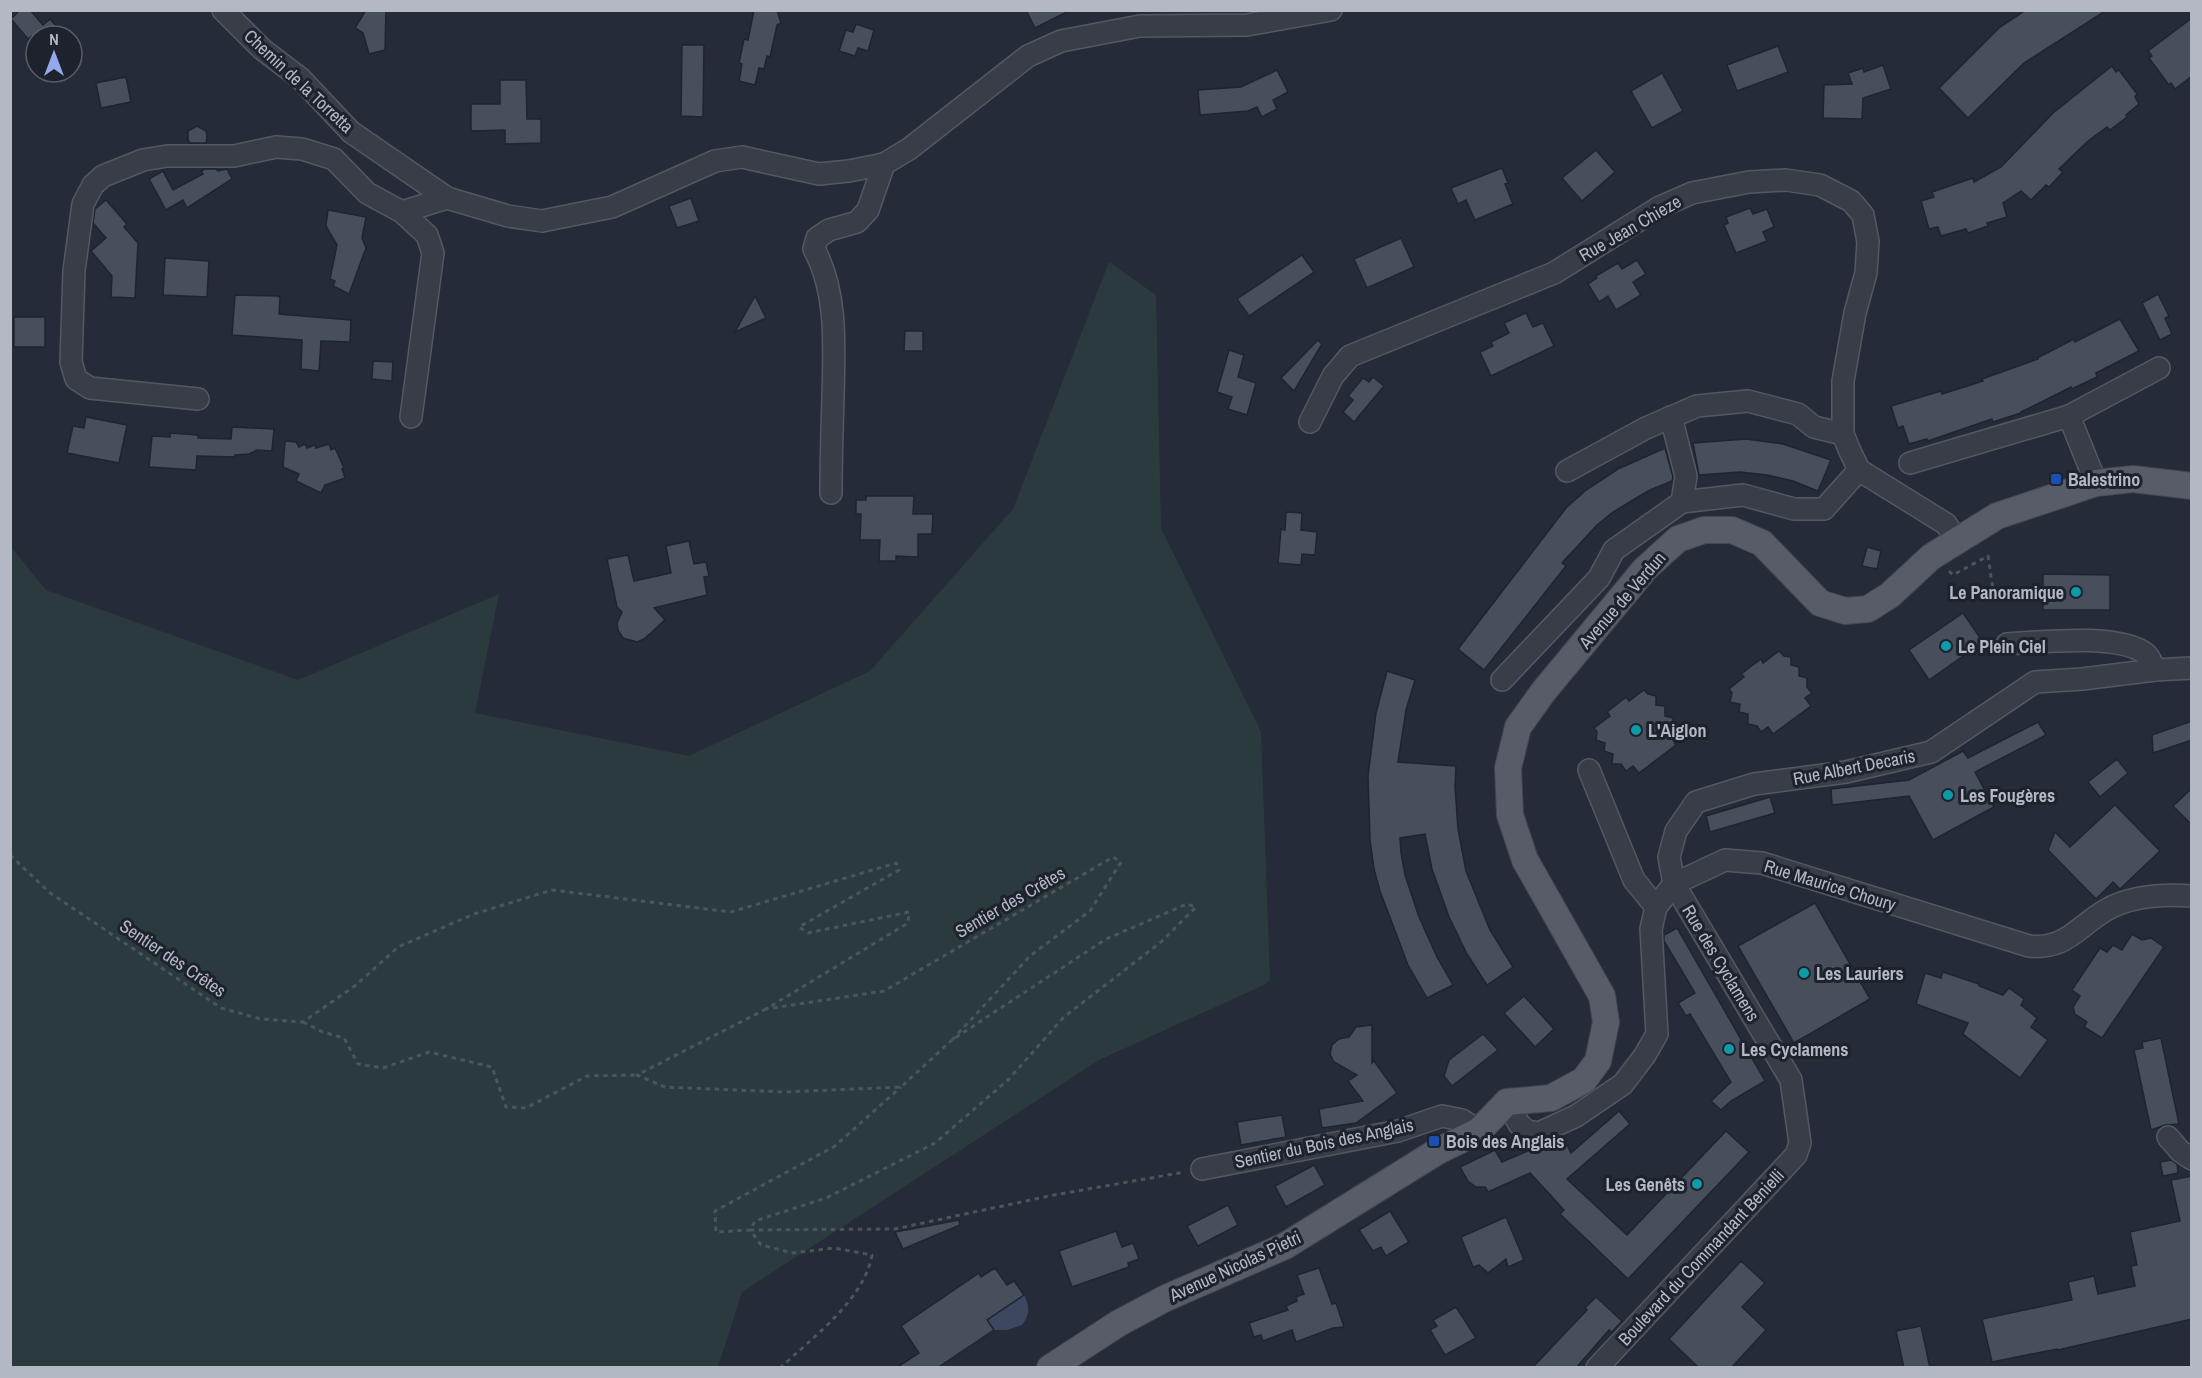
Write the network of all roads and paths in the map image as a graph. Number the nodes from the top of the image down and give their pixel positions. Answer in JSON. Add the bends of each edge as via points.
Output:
{"nodes":[{"id":1,"x":223,"y":10,"type":"edge"},
{"id":2,"x":1331,"y":10,"type":"edge"},
{"id":3,"x":1139,"y":18,"type":"edge"},
{"id":4,"x":884,"y":164,"type":"junction"},
{"id":5,"x":447,"y":198,"type":"junction"},
{"id":6,"x":402,"y":212,"type":"junction"},
{"id":7,"x":2159,"y":368,"type":"dead end"},
{"id":8,"x":198,"y":399,"type":"dead end"},
{"id":9,"x":2069,"y":416,"type":"junction"},
{"id":10,"x":411,"y":417,"type":"dead end"},
{"id":11,"x":1671,"y":417,"type":"junction"},
{"id":12,"x":1310,"y":422,"type":"dead end"},
{"id":13,"x":1844,"y":434,"type":"junction"},
{"id":14,"x":1910,"y":463,"type":"dead end"},
{"id":15,"x":1859,"y":470,"type":"junction"},
{"id":16,"x":1567,"y":471,"type":"dead end"},
{"id":17,"x":2096,"y":483,"type":"junction"},
{"id":18,"x":2192,"y":486,"type":"edge"},
{"id":19,"x":831,"y":493,"type":"dead end"},
{"id":20,"x":1682,"y":502,"type":"junction"},
{"id":21,"x":1957,"y":540,"type":"junction"},
{"id":22,"x":1931,"y":557,"type":"junction"},
{"id":23,"x":1992,"y":590,"type":"dead end"},
{"id":24,"x":2007,"y":644,"type":"dead end"},
{"id":25,"x":2192,"y":668,"type":"edge"},
{"id":26,"x":2155,"y":670,"type":"junction"},
{"id":27,"x":1502,"y":680,"type":"dead end"},
{"id":28,"x":1589,"y":770,"type":"dead end"},
{"id":29,"x":10,"y":855,"type":"edge"},
{"id":30,"x":1674,"y":884,"type":"junction"},
{"id":31,"x":2192,"y":896,"type":"edge"},
{"id":32,"x":1656,"y":907,"type":"junction"},
{"id":33,"x":766,"y":1009,"type":"junction"},
{"id":34,"x":303,"y":1022,"type":"junction"},
{"id":35,"x":952,"y":1040,"type":"junction"},
{"id":36,"x":637,"y":1075,"type":"junction"},
{"id":37,"x":901,"y":1087,"type":"junction"},
{"id":38,"x":1507,"y":1102,"type":"junction"},
{"id":39,"x":1479,"y":1131,"type":"junction"},
{"id":40,"x":2168,"y":1137,"type":"dead end"},
{"id":41,"x":1800,"y":1143,"type":"joint"},
{"id":42,"x":2192,"y":1159,"type":"edge"},
{"id":43,"x":1202,"y":1169,"type":"joint"},
{"id":44,"x":750,"y":1230,"type":"junction"},
{"id":45,"x":780,"y":1368,"type":"edge"},
{"id":46,"x":1050,"y":1368,"type":"edge"},
{"id":47,"x":1597,"y":1368,"type":"edge"}],
"edges":[{"from":1,"to":5,"type":"street","name":"Chemin de la Torretta","via":[[262,49],[300,78],[351,132]]},
{"from":2,"to":3,"type":"street","name":"Chemin de la Torretta","via":[[1246,25]]},
{"from":3,"to":4,"type":"street","name":"Chemin de la Torretta","via":[[1028,56]]},
{"from":4,"to":5,"type":"street","name":"Chemin de la Torretta","via":[[819,174],[742,157],[715,161],[612,207],[542,221],[508,216]]},
{"from":4,"to":19,"type":"street","via":[[868,210],[857,222],[817,238],[814,249],[822,264],[830,299],[834,347]]},
{"from":5,"to":6,"type":"street"},
{"from":6,"to":8,"type":"street","via":[[367,193],[334,159],[302,149],[276,147],[234,156],[143,160],[93,184],[83,204],[74,271],[72,362],[76,379],[90,388]]},
{"from":6,"to":10,"type":"street","via":[[427,235],[433,253]]},
{"from":7,"to":9,"type":"street"},
{"from":9,"to":14,"type":"street"},
{"from":9,"to":17,"type":"street"},
{"from":11,"to":13,"type":"street","via":[[1697,406],[1748,401],[1798,414],[1814,427]]},
{"from":11,"to":16,"type":"street"},
{"from":11,"to":20,"type":"street","via":[[1686,476]]},
{"from":12,"to":13,"type":"street","name":"Rue Jean Chieze","via":[[1333,376],[1350,356],[1554,273],[1660,207],[1692,193],[1749,182],[1786,180],[1820,184],[1851,201],[1863,215],[1868,242],[1866,273],[1843,381]]},
{"from":13,"to":15,"type":"street","name":"Rue Jean Chieze"},
{"from":15,"to":20,"type":"street","via":[[1824,509],[1794,509],[1743,495]]},
{"from":15,"to":21,"type":"street","via":[[1946,524]]},
{"from":17,"to":18,"type":"main road","name":"Avenue de Verdun","via":[[2133,480]]},
{"from":17,"to":21,"type":"main road","name":"Avenue de Verdun","via":[[1997,516]]},
{"from":20,"to":27,"type":"street","via":[[1614,550],[1599,578]]},
{"from":21,"to":22,"type":"main road","name":"Avenue de Verdun"},
{"from":22,"to":23,"type":"path","via":[[1953,575],[1988,556]]},
{"from":22,"to":38,"type":"main road","name":"Avenue de Verdun","via":[[1890,595],[1868,609],[1845,611],[1821,603],[1762,543],[1732,531],[1704,531],[1678,539],[1645,568],[1542,692],[1518,727],[1508,768],[1510,814],[1525,860],[1602,996],[1606,1022],[1598,1061],[1584,1080],[1551,1098]]},
{"from":24,"to":26,"type":"street","via":[[2118,642],[2146,654]]},
{"from":25,"to":26,"type":"street","name":"Rue Albert Decaris"},
{"from":26,"to":30,"type":"street","name":"Rue Albert Decaris","via":[[2035,682],[1930,752],[1846,772],[1754,784],[1696,802],[1676,831],[1669,857]]},
{"from":28,"to":32,"type":"street","via":[[1634,880]]},
{"from":29,"to":34,"type":"path","name":"Sentier des Crêtes","via":[[49,892],[221,1008],[261,1019]]},
{"from":30,"to":31,"type":"street","name":"Rue Maurice Choury","via":[[1725,860],[1762,863],[2045,948],[2060,943],[2118,906],[2141,898]]},
{"from":30,"to":32,"type":"street","name":"Rue Maurice Choury"},
{"from":30,"to":41,"type":"street","name":"Rue des Cyclamens","via":[[1791,1080]]},
{"from":32,"to":38,"type":"street","name":"Rue Maurice Choury","via":[[1651,929],[1657,1034],[1623,1084],[1576,1116],[1539,1133],[1527,1131],[1519,1124]]},
{"from":33,"to":34,"type":"path","via":[[908,923],[909,912],[808,933],[799,927],[899,870],[896,863],[731,912],[552,890],[474,914],[398,947],[356,985]]},
{"from":33,"to":35,"type":"path","name":"Sentier des Crêtes","via":[[884,992],[1113,856],[1121,862],[1090,911],[1030,956]]},
{"from":33,"to":36,"type":"path"},
{"from":34,"to":36,"type":"path","name":"Sentier des Crêtes","via":[[344,1038],[358,1064],[383,1068],[429,1052],[492,1067],[506,1107],[526,1108],[587,1076]]},
{"from":35,"to":37,"type":"path"},
{"from":35,"to":44,"type":"path","via":[[1106,939],[1187,904],[1196,907],[1161,942],[1064,1017],[1009,1079],[935,1143],[826,1198],[755,1221]]},
{"from":36,"to":37,"type":"path","via":[[665,1086],[785,1092]]},
{"from":37,"to":44,"type":"path","via":[[835,1146],[715,1211],[716,1232]]},
{"from":38,"to":39,"type":"main road","name":"Avenue Nicolas Pietri"},
{"from":39,"to":43,"type":"street","name":"Sentier du Bois des Anglais","via":[[1462,1120],[1442,1116],[1398,1131]]},
{"from":39,"to":46,"type":"main road","name":"Avenue Nicolas Pietri","via":[[1438,1151],[1285,1246],[1166,1298]]},
{"from":40,"to":42,"type":"street"},
{"from":41,"to":47,"type":"street","name":"Boulevard du Commandant Benielli","via":[[1796,1155]]},
{"from":43,"to":44,"type":"path","via":[[895,1229]]},
{"from":44,"to":45,"type":"path","via":[[761,1245],[793,1252],[834,1248],[872,1255],[866,1274],[845,1306]]}]}
